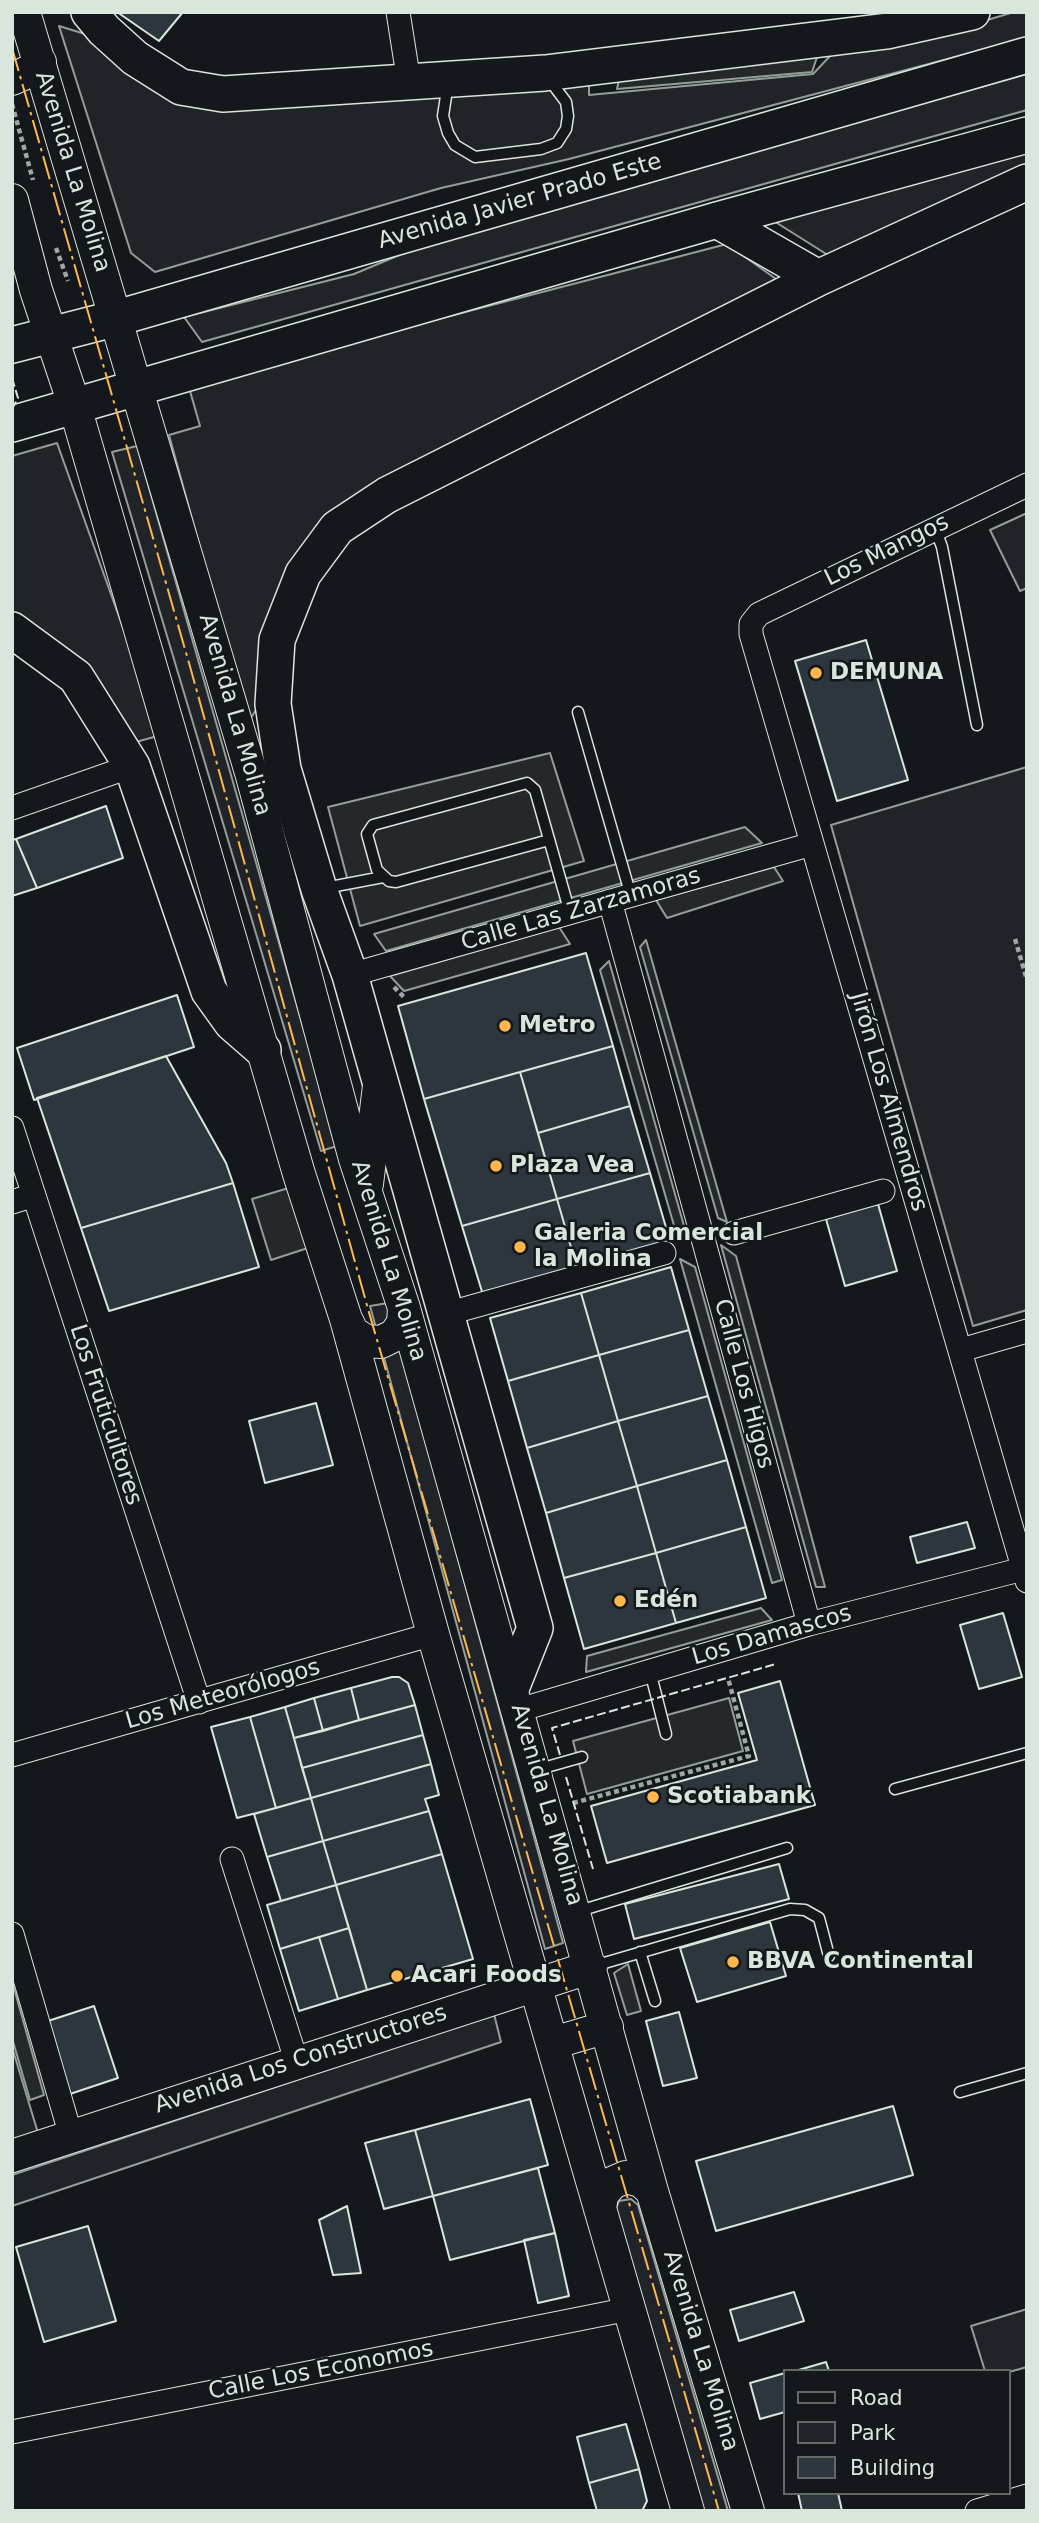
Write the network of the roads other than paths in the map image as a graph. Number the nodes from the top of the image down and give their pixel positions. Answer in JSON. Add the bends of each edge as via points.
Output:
{"nodes":[{"id":1,"x":24,"y":12,"type":"edge"},
{"id":2,"x":89,"y":12,"type":"edge"},
{"id":3,"x":398,"y":12,"type":"edge"},
{"id":4,"x":972,"y":12,"type":"edge"},
{"id":5,"x":1027,"y":55,"type":"edge"},
{"id":6,"x":40,"y":62,"type":"junction"},
{"id":7,"x":545,"y":72,"type":"junction"},
{"id":8,"x":12,"y":79,"type":"edge"},
{"id":9,"x":449,"y":79,"type":"junction"},
{"id":10,"x":409,"y":82,"type":"junction"},
{"id":11,"x":1027,"y":135,"type":"edge"},
{"id":12,"x":1027,"y":182,"type":"edge"},
{"id":13,"x":12,"y":200,"type":"edge"},
{"id":14,"x":716,"y":220,"type":"junction"},
{"id":15,"x":818,"y":278,"type":"junction"},
{"id":16,"x":117,"y":318,"type":"junction"},
{"id":17,"x":51,"y":335,"type":"junction"},
{"id":18,"x":12,"y":345,"type":"edge"},
{"id":19,"x":137,"y":388,"type":"junction"},
{"id":20,"x":75,"y":407,"type":"junction"},
{"id":21,"x":12,"y":424,"type":"edge"},
{"id":22,"x":1027,"y":485,"type":"edge"},
{"id":23,"x":935,"y":528,"type":"junction"},
{"id":24,"x":751,"y":624,"type":"joint"},
{"id":25,"x":12,"y":630,"type":"edge"},
{"id":26,"x":578,"y":712,"type":"dead end"},
{"id":27,"x":977,"y":725,"type":"dead end"},
{"id":28,"x":132,"y":766,"type":"junction"},
{"id":29,"x":12,"y":808,"type":"edge"},
{"id":30,"x":549,"y":839,"type":"junction"},
{"id":31,"x":812,"y":844,"type":"junction"},
{"id":32,"x":383,"y":877,"type":"junction"},
{"id":33,"x":319,"y":889,"type":"junction"},
{"id":34,"x":285,"y":898,"type":"junction"},
{"id":35,"x":620,"y":898,"type":"junction"},
{"id":36,"x":570,"y":913,"type":"junction"},
{"id":37,"x":349,"y":975,"type":"junction"},
{"id":38,"x":263,"y":1050,"type":"junction"},
{"id":39,"x":380,"y":1081,"type":"junction"},
{"id":40,"x":12,"y":1128,"type":"edge"},
{"id":41,"x":883,"y":1191,"type":"dead end"},
{"id":42,"x":366,"y":1192,"type":"junction"},
{"id":43,"x":23,"y":1199,"type":"edge"},
{"id":44,"x":734,"y":1233,"type":"dead end"},
{"id":45,"x":664,"y":1253,"type":"dead end"},
{"id":46,"x":404,"y":1308,"type":"junction"},
{"id":47,"x":446,"y":1314,"type":"junction"},
{"id":48,"x":346,"y":1319,"type":"junction"},
{"id":49,"x":1027,"y":1331,"type":"edge"},
{"id":50,"x":961,"y":1350,"type":"junction"},
{"id":51,"x":1026,"y":1572,"type":"edge"},
{"id":52,"x":809,"y":1623,"type":"junction"},
{"id":53,"x":433,"y":1634,"type":"junction"},
{"id":54,"x":650,"y":1671,"type":"junction"},
{"id":55,"x":515,"y":1698,"type":"junction"},
{"id":56,"x":199,"y":1702,"type":"junction"},
{"id":57,"x":666,"y":1734,"type":"dead end"},
{"id":58,"x":1027,"y":1753,"type":"edge"},
{"id":59,"x":12,"y":1755,"type":"edge"},
{"id":60,"x":582,"y":1757,"type":"dead end"},
{"id":61,"x":536,"y":1770,"type":"junction"},
{"id":62,"x":895,"y":1789,"type":"dead end"},
{"id":63,"x":787,"y":1848,"type":"dead end"},
{"id":64,"x":232,"y":1859,"type":"dead end"},
{"id":65,"x":576,"y":1912,"type":"junction"},
{"id":66,"x":12,"y":1934,"type":"edge"},
{"id":67,"x":639,"y":1952,"type":"junction"},
{"id":68,"x":829,"y":1956,"type":"dead end"},
{"id":69,"x":591,"y":1967,"type":"junction"},
{"id":70,"x":536,"y":1983,"type":"junction"},
{"id":71,"x":655,"y":2001,"type":"dead end"},
{"id":72,"x":607,"y":2026,"type":"junction"},
{"id":73,"x":553,"y":2043,"type":"junction"},
{"id":74,"x":297,"y":2063,"type":"junction"},
{"id":75,"x":1027,"y":2073,"type":"edge"},
{"id":76,"x":960,"y":2092,"type":"dead end"},
{"id":77,"x":71,"y":2136,"type":"junction"},
{"id":78,"x":12,"y":2156,"type":"edge"},
{"id":79,"x":652,"y":2191,"type":"junction"},
{"id":80,"x":600,"y":2210,"type":"junction"},
{"id":81,"x":629,"y":2309,"type":"junction"},
{"id":82,"x":12,"y":2432,"type":"edge"},
{"id":83,"x":1027,"y":2497,"type":"edge"},
{"id":84,"x":688,"y":2511,"type":"edge"},
{"id":85,"x":748,"y":2511,"type":"edge"},
{"id":86,"x":977,"y":2511,"type":"edge"}],
"edges":[{"from":1,"to":6,"type":"main road","name":"Avenida La Molina"},
{"from":2,"to":10,"type":"main road","via":[[135,58],[181,87],[234,93]]},
{"from":3,"to":10,"type":"street"},
{"from":4,"to":7,"type":"main road","via":[[887,31]]},
{"from":5,"to":16,"type":"main road","name":"Avenida Javier Prado Este"},
{"from":6,"to":8,"type":"main road"},
{"from":6,"to":16,"type":"main road","name":"Avenida La Molina"},
{"from":7,"to":9,"type":"main road"},
{"from":7,"to":9,"type":"lane","via":[[566,102],[569,116],[557,143],[475,157],[455,145],[443,116]]},
{"from":9,"to":10,"type":"main road"},
{"from":11,"to":14,"type":"main road"},
{"from":12,"to":15,"type":"main road"},
{"from":13,"to":17,"type":"main road"},
{"from":14,"to":15,"type":"main road"},
{"from":14,"to":19,"type":"main road"},
{"from":15,"to":33,"type":"main road","via":[[436,469],[338,528],[303,574],[277,640],[273,704],[283,769]]},
{"from":16,"to":17,"type":"main road","name":"Avenida Javier Prado Este"},
{"from":16,"to":19,"type":"main road","name":"Avenida La Molina"},
{"from":17,"to":18,"type":"main road","name":"Avenida Javier Prado Este"},
{"from":17,"to":20,"type":"main road"},
{"from":19,"to":20,"type":"main road"},
{"from":19,"to":34,"type":"main road","name":"Avenida La Molina"},
{"from":20,"to":21,"type":"main road"},
{"from":20,"to":38,"type":"main road"},
{"from":22,"to":23,"type":"street","name":"Los Mangos"},
{"from":23,"to":24,"type":"street","name":"Los Mangos","via":[[760,614]]},
{"from":23,"to":27,"type":"lane"},
{"from":24,"to":31,"type":"street","name":"Jirón Los Almendros"},
{"from":25,"to":28,"type":"main road","via":[[76,677]]},
{"from":26,"to":35,"type":"lane"},
{"from":28,"to":29,"type":"street"},
{"from":28,"to":38,"type":"main road","via":[[209,991],[227,1017]]},
{"from":30,"to":32,"type":"lane","via":[[396,882]]},
{"from":30,"to":32,"type":"lane","via":[[535,790],[527,783],[516,784],[373,825],[368,842]]},
{"from":30,"to":36,"type":"lane"},
{"from":31,"to":35,"type":"street","name":"Calle Las Zarzamoras"},
{"from":31,"to":50,"type":"street","name":"Jirón Los Almendros"},
{"from":32,"to":33,"type":"lane"},
{"from":33,"to":34,"type":"main road"},
{"from":33,"to":37,"type":"main road"},
{"from":34,"to":42,"type":"main road","name":"Avenida La Molina"},
{"from":35,"to":36,"type":"street","name":"Calle Las Zarzamoras"},
{"from":35,"to":52,"type":"street","name":"Calle Los Higos"},
{"from":36,"to":37,"type":"street","name":"Calle Las Zarzamoras"},
{"from":37,"to":39,"type":"main road"},
{"from":38,"to":48,"type":"main road"},
{"from":39,"to":42,"type":"main road"},
{"from":39,"to":47,"type":"main road"},
{"from":40,"to":43,"type":"street","name":"Los Fruticultores"},
{"from":41,"to":44,"type":"street"},
{"from":42,"to":46,"type":"main road","name":"Avenida La Molina"},
{"from":43,"to":56,"type":"street","name":"Los Fruticultores"},
{"from":45,"to":47,"type":"street"},
{"from":46,"to":48,"type":"main road","via":[[403,1323],[395,1335],[381,1342],[366,1341],[353,1333]]},
{"from":46,"to":55,"type":"main road","name":"Avenida La Molina"},
{"from":47,"to":55,"type":"main road","via":[[535,1628]]},
{"from":48,"to":53,"type":"main road"},
{"from":49,"to":50,"type":"street"},
{"from":50,"to":51,"type":"street","name":"Jirón Los Almendros"},
{"from":51,"to":52,"type":"street","name":"Los Damascos"},
{"from":52,"to":54,"type":"street","name":"Los Damascos"},
{"from":53,"to":56,"type":"street","name":"Los Meteorólogos"},
{"from":53,"to":70,"type":"main road"},
{"from":54,"to":55,"type":"street","name":"Los Damascos"},
{"from":54,"to":57,"type":"lane"},
{"from":55,"to":61,"type":"main road","name":"Avenida La Molina"},
{"from":56,"to":59,"type":"street","name":"Los Meteorólogos"},
{"from":58,"to":62,"type":"lane"},
{"from":60,"to":61,"type":"lane"},
{"from":61,"to":65,"type":"main road","name":"Avenida La Molina"},
{"from":63,"to":65,"type":"lane"},
{"from":64,"to":74,"type":"street"},
{"from":65,"to":69,"type":"main road","name":"Avenida La Molina"},
{"from":66,"to":77,"type":"street"},
{"from":67,"to":68,"type":"lane","via":[[790,1909],[805,1910],[818,1918]]},
{"from":67,"to":69,"type":"lane"},
{"from":67,"to":71,"type":"lane"},
{"from":69,"to":70,"type":"main road","name":"Avenida Los Constructores"},
{"from":69,"to":72,"type":"main road","name":"Avenida La Molina"},
{"from":70,"to":73,"type":"main road"},
{"from":70,"to":74,"type":"main road","name":"Avenida Los Constructores"},
{"from":72,"to":73,"type":"main road"},
{"from":72,"to":79,"type":"main road","name":"Avenida La Molina"},
{"from":73,"to":80,"type":"main road"},
{"from":74,"to":77,"type":"main road","name":"Avenida Los Constructores"},
{"from":75,"to":76,"type":"lane"},
{"from":77,"to":78,"type":"main road","name":"Avenida Los Constructores"},
{"from":79,"to":80,"type":"main road","via":[[641,2180],[626,2177],[612,2183],[602,2195]]},
{"from":79,"to":85,"type":"main road","name":"Avenida La Molina"},
{"from":80,"to":81,"type":"main road"},
{"from":81,"to":82,"type":"street","name":"Calle Los Economos"},
{"from":81,"to":84,"type":"main road"},
{"from":83,"to":86,"type":"street"}]}
